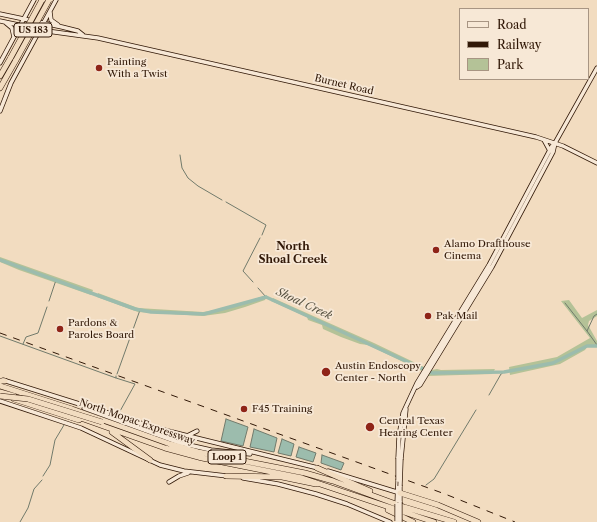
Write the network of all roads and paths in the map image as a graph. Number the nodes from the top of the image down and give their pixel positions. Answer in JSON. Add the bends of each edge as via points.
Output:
{"nodes":[{"id":1,"x":34,"y":0,"type":"edge"},
{"id":2,"x":42,"y":0,"type":"edge"},
{"id":3,"x":49,"y":0,"type":"edge"},
{"id":4,"x":56,"y":0,"type":"edge"},
{"id":5,"x":29,"y":9,"type":"junction"},
{"id":6,"x":50,"y":11,"type":"junction"},
{"id":7,"x":0,"y":14,"type":"edge"},
{"id":8,"x":16,"y":16,"type":"junction"},
{"id":9,"x":24,"y":18,"type":"junction"},
{"id":10,"x":2,"y":21,"type":"edge"},
{"id":11,"x":44,"y":23,"type":"junction"},
{"id":12,"x":20,"y":25,"type":"junction"},
{"id":13,"x":60,"y":26,"type":"junction"},
{"id":14,"x":40,"y":30,"type":"junction"},
{"id":15,"x":83,"y":35,"type":"junction"},
{"id":16,"x":14,"y":37,"type":"junction"},
{"id":17,"x":32,"y":45,"type":"junction"},
{"id":18,"x":7,"y":50,"type":"junction"},
{"id":19,"x":14,"y":59,"type":"junction"},
{"id":20,"x":0,"y":63,"type":"edge"},
{"id":21,"x":597,"y":68,"type":"edge"},
{"id":22,"x":0,"y":76,"type":"edge"},
{"id":23,"x":1,"y":88,"type":"edge"},
{"id":24,"x":0,"y":111,"type":"edge"},
{"id":25,"x":544,"y":140,"type":"junction"},
{"id":26,"x":555,"y":143,"type":"junction"},
{"id":27,"x":550,"y":151,"type":"junction"},
{"id":28,"x":597,"y":163,"type":"edge"},
{"id":29,"x":533,"y":185,"type":"junction"},
{"id":30,"x":512,"y":225,"type":"junction"},
{"id":31,"x":505,"y":235,"type":"junction"},
{"id":32,"x":501,"y":250,"type":"junction"},
{"id":33,"x":466,"y":306,"type":"junction"},
{"id":34,"x":2,"y":381,"type":"edge"},
{"id":35,"x":0,"y":386,"type":"edge"},
{"id":36,"x":0,"y":394,"type":"edge"},
{"id":37,"x":0,"y":401,"type":"edge"},
{"id":38,"x":68,"y":401,"type":"junction"},
{"id":39,"x":101,"y":424,"type":"junction"},
{"id":40,"x":197,"y":431,"type":"dead end"},
{"id":41,"x":112,"y":432,"type":"junction"},
{"id":42,"x":185,"y":436,"type":"junction"},
{"id":43,"x":262,"y":455,"type":"junction"},
{"id":44,"x":399,"y":459,"type":"junction"},
{"id":45,"x":150,"y":460,"type":"junction"},
{"id":46,"x":317,"y":468,"type":"junction"},
{"id":47,"x":192,"y":472,"type":"junction"},
{"id":48,"x":226,"y":476,"type":"junction"},
{"id":49,"x":398,"y":480,"type":"junction"},
{"id":50,"x":169,"y":482,"type":"dead end"},
{"id":51,"x":316,"y":484,"type":"junction"},
{"id":52,"x":388,"y":489,"type":"junction"},
{"id":53,"x":399,"y":494,"type":"junction"},
{"id":54,"x":384,"y":500,"type":"junction"},
{"id":55,"x":388,"y":510,"type":"junction"},
{"id":56,"x":390,"y":522,"type":"edge"},
{"id":57,"x":398,"y":522,"type":"edge"},
{"id":58,"x":413,"y":522,"type":"edge"},
{"id":59,"x":425,"y":522,"type":"edge"},
{"id":60,"x":434,"y":522,"type":"edge"},
{"id":61,"x":446,"y":522,"type":"edge"},
{"id":62,"x":454,"y":522,"type":"edge"},
{"id":63,"x":478,"y":522,"type":"edge"}],
"edges":[{"from":1,"to":5,"type":"main road"},
{"from":1,"to":6,"type":"main road","via":[[34,7]]},
{"from":2,"to":19,"type":"highway","number":"US 183","bridge":true},
{"from":3,"to":19,"type":"highway","number":"US 183","bridge":true},
{"from":4,"to":6,"type":"main road"},
{"from":5,"to":8,"type":"main road"},
{"from":5,"to":9,"type":"main road"},
{"from":6,"to":11,"type":"main road"},
{"from":6,"to":13,"type":"main road","via":[[51,20]]},
{"from":7,"to":8,"type":"main road","name":"Burnet Road"},
{"from":8,"to":9,"type":"main road","name":"Burnet Road"},
{"from":9,"to":11,"type":"main road","name":"Burnet Road"},
{"from":9,"to":12,"type":"main road"},
{"from":10,"to":12,"type":"main road","name":"Burnet Road"},
{"from":10,"to":16,"type":"main road","via":[[12,28]]},
{"from":11,"to":13,"type":"main road","name":"Burnet Road"},
{"from":11,"to":14,"type":"main road"},
{"from":12,"to":14,"type":"main road","name":"Burnet Road"},
{"from":12,"to":16,"type":"main road"},
{"from":13,"to":15,"type":"main road","name":"Burnet Road"},
{"from":14,"to":15,"type":"main road","name":"Burnet Road"},
{"from":14,"to":17,"type":"main road"},
{"from":15,"to":25,"type":"main road","name":"Burnet Road"},
{"from":16,"to":18,"type":"main road"},
{"from":17,"to":18,"type":"main road","via":[[29,39],[19,35]]},
{"from":17,"to":24,"type":"main road","via":[[11,82]]},
{"from":18,"to":20,"type":"main road"},
{"from":19,"to":22,"type":"highway","number":"US 183"},
{"from":19,"to":23,"type":"highway","number":"US 183"},
{"from":21,"to":26,"type":"main road"},
{"from":25,"to":26,"type":"main road","name":"Burnet Road"},
{"from":25,"to":27,"type":"main road"},
{"from":26,"to":27,"type":"main road"},
{"from":26,"to":28,"type":"main road","name":"Burnet Road"},
{"from":26,"to":29,"type":"main road"},
{"from":27,"to":29,"type":"main road"},
{"from":29,"to":30,"type":"main road"},
{"from":30,"to":31,"type":"main road"},
{"from":30,"to":32,"type":"main road"},
{"from":31,"to":32,"type":"main road"},
{"from":31,"to":33,"type":"main road"},
{"from":32,"to":33,"type":"main road"},
{"from":33,"to":44,"type":"main road","via":[[406,409],[400,430]]},
{"from":34,"to":38,"type":"main road"},
{"from":35,"to":54,"type":"highway","name":"North Mopac Expressway","number":"Loop 1","via":[[170,444],[305,473]]},
{"from":36,"to":39,"type":"highway","bridge":true,"via":[[28,400]]},
{"from":36,"to":41,"type":"highway","name":"North Mopac Expressway","number":"Loop 1"},
{"from":37,"to":45,"type":"main road","via":[[81,428]]},
{"from":38,"to":42,"type":"main road"},
{"from":38,"to":43,"type":"main road","via":[[115,421],[180,443],[211,450]]},
{"from":39,"to":60,"type":"highway","via":[[153,445],[190,456],[315,481]]},
{"from":39,"to":61,"type":"highway","via":[[179,449],[316,478]]},
{"from":40,"to":42,"type":"main road"},
{"from":41,"to":45,"type":"highway"},
{"from":41,"to":51,"type":"highway","name":"North Mopac Expressway","number":"Loop 1","via":[[178,455],[276,473]]},
{"from":42,"to":43,"type":"main road"},
{"from":43,"to":46,"type":"main road"},
{"from":44,"to":49,"type":"main road","bridge":true},
{"from":44,"to":53,"type":"main road","bridge":true},
{"from":45,"to":47,"type":"main road"},
{"from":46,"to":52,"type":"main road"},
{"from":46,"to":54,"type":"highway","via":[[349,481]]},
{"from":47,"to":48,"type":"main road"},
{"from":47,"to":50,"type":"main road","via":[[182,474]]},
{"from":48,"to":51,"type":"highway","via":[[282,478]]},
{"from":48,"to":56,"type":"main road","via":[[263,481],[316,494]]},
{"from":49,"to":52,"type":"main road","bridge":true,"via":[[393,489]]},
{"from":49,"to":53,"type":"main road"},
{"from":51,"to":55,"type":"highway","name":"North Mopac Expressway","number":"Loop 1"},
{"from":52,"to":53,"type":"main road"},
{"from":53,"to":57,"type":"main road","bridge":true},
{"from":53,"to":57,"type":"main road","bridge":true},
{"from":53,"to":63,"type":"highway","via":[[438,505]]},
{"from":54,"to":62,"type":"highway","name":"North Mopac Expressway","number":"Loop 1"},
{"from":55,"to":58,"type":"highway"},
{"from":55,"to":59,"type":"highway","name":"North Mopac Expressway","number":"Loop 1"}]}
